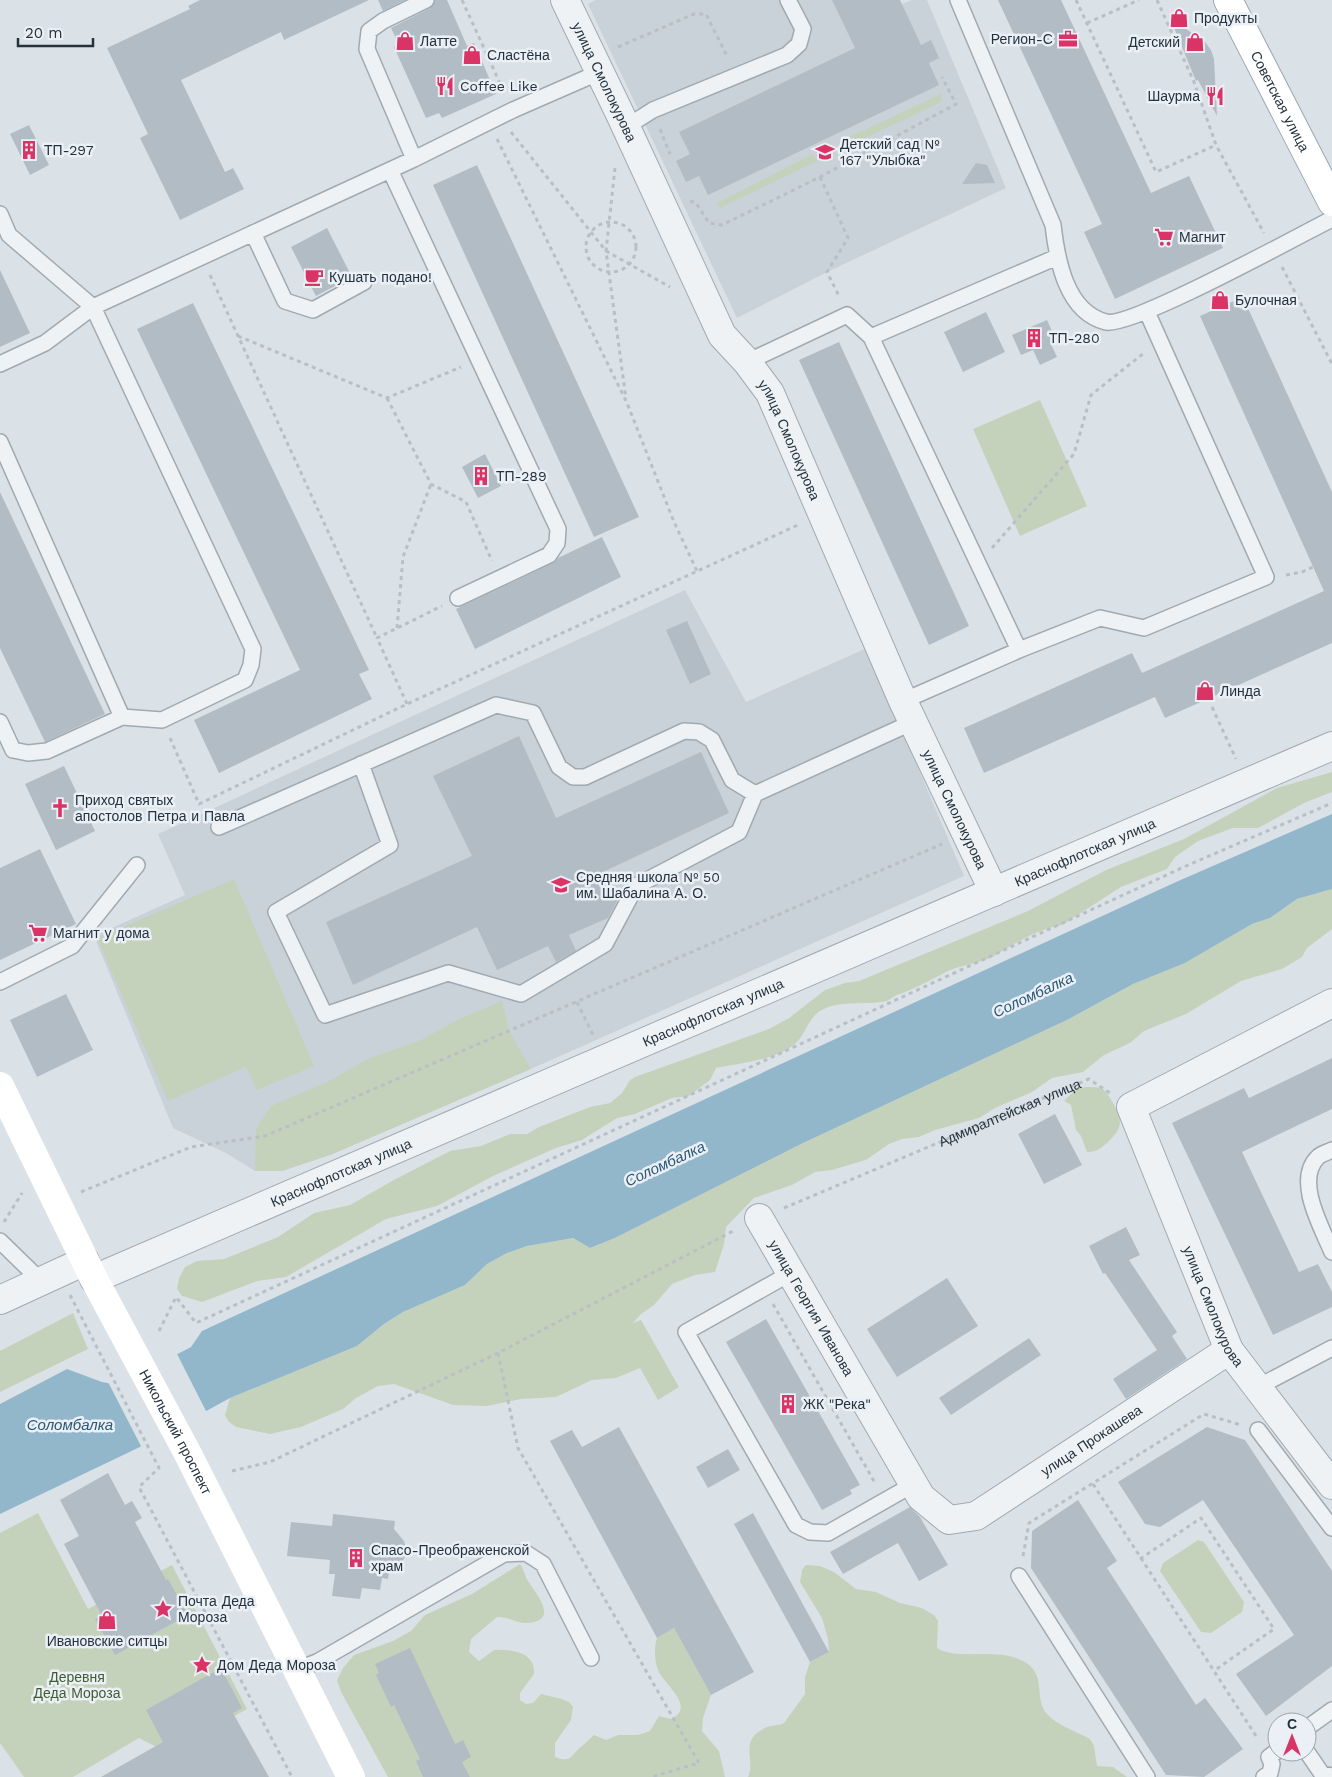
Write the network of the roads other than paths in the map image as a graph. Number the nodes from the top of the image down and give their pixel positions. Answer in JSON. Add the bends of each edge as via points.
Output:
{"nodes":[{"id":1,"x":426,"y":0,"type":"edge"},
{"id":2,"x":566,"y":0,"type":"edge"},
{"id":3,"x":788,"y":0,"type":"edge"},
{"id":4,"x":958,"y":0,"type":"edge"},
{"id":5,"x":1228,"y":0,"type":"edge"},
{"id":6,"x":600,"y":72,"type":"junction"},
{"id":7,"x":626,"y":127,"type":"junction"},
{"id":8,"x":414,"y":159,"type":"junction"},
{"id":9,"x":390,"y":170,"type":"junction"},
{"id":10,"x":1332,"y":202,"type":"edge"},
{"id":11,"x":0,"y":214,"type":"edge"},
{"id":12,"x":1332,"y":219,"type":"edge"},
{"id":13,"x":253,"y":233,"type":"junction"},
{"id":14,"x":5,"y":237,"type":"edge"},
{"id":15,"x":1057,"y":257,"type":"junction"},
{"id":16,"x":364,"y":282,"type":"dead end"},
{"id":17,"x":93,"y":307,"type":"junction"},
{"id":18,"x":1147,"y":312,"type":"junction"},
{"id":19,"x":871,"y":337,"type":"junction"},
{"id":20,"x":747,"y":362,"type":"junction"},
{"id":21,"x":0,"y":364,"type":"edge"},
{"id":22,"x":0,"y":442,"type":"edge"},
{"id":23,"x":458,"y":598,"type":"road end"},
{"id":24,"x":1018,"y":650,"type":"junction"},
{"id":25,"x":908,"y":712,"type":"junction"},
{"id":26,"x":122,"y":717,"type":"junction"},
{"id":27,"x":0,"y":722,"type":"edge"},
{"id":28,"x":1332,"y":746,"type":"edge"},
{"id":29,"x":361,"y":764,"type":"junction"},
{"id":30,"x":755,"y":794,"type":"junction"},
{"id":31,"x":219,"y":827,"type":"dead end"},
{"id":32,"x":137,"y":865,"type":"dead end"},
{"id":33,"x":994,"y":892,"type":"junction"},
{"id":34,"x":0,"y":982,"type":"edge"},
{"id":35,"x":1332,"y":1003,"type":"edge"},
{"id":36,"x":0,"y":1086,"type":"edge"},
{"id":37,"x":1332,"y":1150,"type":"edge"},
{"id":38,"x":759,"y":1218,"type":"road end"},
{"id":39,"x":0,"y":1241,"type":"edge"},
{"id":40,"x":1332,"y":1252,"type":"edge"},
{"id":41,"x":90,"y":1270,"type":"junction"},
{"id":42,"x":791,"y":1273,"type":"junction"},
{"id":43,"x":41,"y":1281,"type":"junction"},
{"id":44,"x":0,"y":1300,"type":"edge"},
{"id":45,"x":1332,"y":1348,"type":"edge"},
{"id":46,"x":1229,"y":1350,"type":"junction"},
{"id":47,"x":1256,"y":1388,"type":"junction"},
{"id":48,"x":1258,"y":1430,"type":"road end"},
{"id":49,"x":914,"y":1484,"type":"junction"},
{"id":50,"x":1332,"y":1485,"type":"edge"},
{"id":51,"x":949,"y":1520,"type":"joint"},
{"id":52,"x":1332,"y":1528,"type":"edge"},
{"id":53,"x":1019,"y":1576,"type":"road end"},
{"id":54,"x":591,"y":1658,"type":"dead end"},
{"id":55,"x":296,"y":1670,"type":"junction"},
{"id":56,"x":1332,"y":1710,"type":"edge"},
{"id":57,"x":1317,"y":1721,"type":"edge"},
{"id":58,"x":1272,"y":1762,"type":"edge"},
{"id":59,"x":1314,"y":1762,"type":"edge"},
{"id":60,"x":1332,"y":1776,"type":"edge"},
{"id":61,"x":351,"y":1777,"type":"edge"},
{"id":62,"x":1147,"y":1777,"type":"edge"},
{"id":63,"x":1264,"y":1777,"type":"edge"}],
"edges":[{"from":1,"to":8,"type":"lane","via":[[383,21],[369,32],[367,49]]},
{"from":2,"to":6,"type":"street","name":"улица Смолокурова"},
{"from":3,"to":7,"type":"lane","via":[[803,28],[799,44],[787,56],[653,110]]},
{"from":4,"to":15,"type":"lane","via":[[1053,225]]},
{"from":5,"to":10,"type":"main road","name":"Советская улица"},
{"from":6,"to":7,"type":"street","name":"улица Смолокурова"},
{"from":6,"to":8,"type":"lane","via":[[500,116]]},
{"from":7,"to":20,"type":"street","name":"улица Смолокурова","via":[[722,335]]},
{"from":8,"to":9,"type":"lane"},
{"from":9,"to":13,"type":"lane"},
{"from":9,"to":23,"type":"lane","via":[[558,529],[557,543],[549,555]]},
{"from":11,"to":14,"type":"lane"},
{"from":12,"to":18,"type":"lane"},
{"from":13,"to":16,"type":"lane","via":[[285,301],[312,310]]},
{"from":13,"to":17,"type":"lane"},
{"from":14,"to":17,"type":"lane"},
{"from":15,"to":18,"type":"lane","via":[[1077,304],[1092,317],[1108,322]]},
{"from":15,"to":19,"type":"lane"},
{"from":17,"to":21,"type":"lane","via":[[45,343]]},
{"from":17,"to":26,"type":"lane","via":[[253,649],[245,680],[162,720]]},
{"from":18,"to":24,"type":"lane","via":[[1266,577],[1144,628],[1100,618]]},
{"from":19,"to":20,"type":"lane","via":[[847,315]]},
{"from":19,"to":24,"type":"lane"},
{"from":20,"to":25,"type":"street","name":"улица Смолокурова","via":[[770,393]]},
{"from":22,"to":26,"type":"lane"},
{"from":24,"to":25,"type":"lane"},
{"from":25,"to":30,"type":"lane"},
{"from":25,"to":33,"type":"street","name":"улица Смолокурова"},
{"from":26,"to":27,"type":"lane","via":[[47,751],[28,754],[13,750]]},
{"from":28,"to":33,"type":"street","name":"Краснофлотская улица"},
{"from":29,"to":30,"type":"lane","via":[[496,705],[533,713],[559,767],[574,778],[585,777],[684,731],[700,732],[712,740],[732,780]]},
{"from":29,"to":30,"type":"lane","via":[[390,845],[276,912],[325,1015],[448,973],[521,994],[605,944],[636,886],[739,832]]},
{"from":29,"to":31,"type":"lane"},
{"from":32,"to":34,"type":"lane","via":[[72,946]]},
{"from":33,"to":41,"type":"street","name":"Краснофлотская улица"},
{"from":35,"to":46,"type":"street","name":"улица Смолокурова","via":[[1131,1107]]},
{"from":36,"to":41,"type":"main road","name":"Никольский проспект"},
{"from":37,"to":40,"type":"lane","via":[[1318,1158],[1307,1178],[1311,1203]]},
{"from":38,"to":42,"type":"street","name":"улица Георгия Иванова"},
{"from":39,"to":43,"type":"lane"},
{"from":41,"to":43,"type":"street","name":"Краснофлотская улица"},
{"from":41,"to":55,"type":"main road","name":"Никольский проспект","via":[[188,1454]]},
{"from":42,"to":49,"type":"street","name":"улица Георгия Иванова"},
{"from":42,"to":49,"type":"lane","via":[[686,1332],[796,1525],[810,1532],[828,1533]]},
{"from":43,"to":44,"type":"street","name":"Краснофлотская улица"},
{"from":45,"to":47,"type":"lane"},
{"from":46,"to":47,"type":"street","name":"улица Смолокурова"},
{"from":46,"to":51,"type":"street","name":"улица Прокашева","via":[[976,1516]]},
{"from":47,"to":50,"type":"street","name":"улица Смолокурова"},
{"from":48,"to":52,"type":"lane"},
{"from":49,"to":51,"type":"street","name":"улица Георгия Иванова","via":[[922,1497]]},
{"from":53,"to":62,"type":"lane"},
{"from":54,"to":55,"type":"lane","via":[[543,1564],[526,1554],[504,1554],[317,1662]]},
{"from":55,"to":61,"type":"main road","name":"Никольский проспект"},
{"from":56,"to":57,"type":"lane"},
{"from":58,"to":63,"type":"lane","via":[[1270,1773]]},
{"from":59,"to":60,"type":"lane","via":[[1322,1774]]}]}
